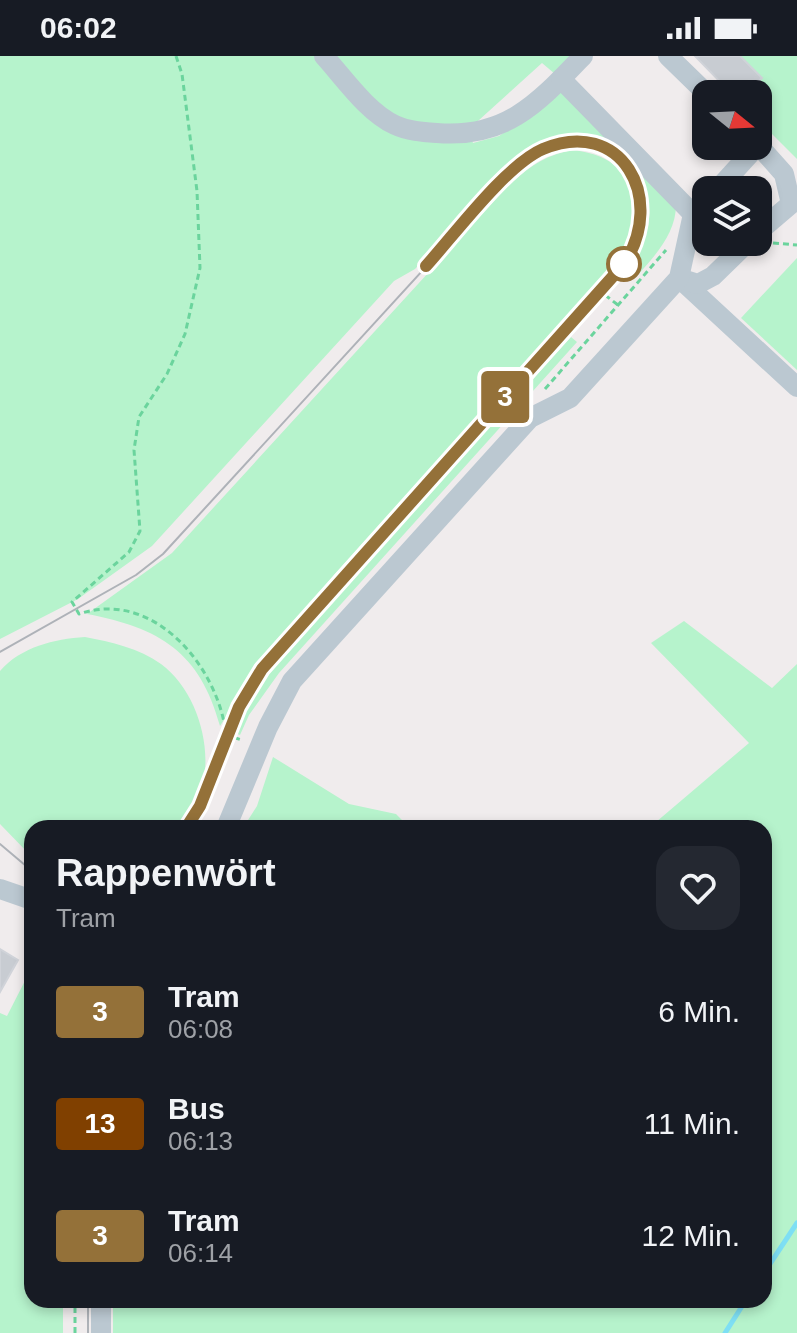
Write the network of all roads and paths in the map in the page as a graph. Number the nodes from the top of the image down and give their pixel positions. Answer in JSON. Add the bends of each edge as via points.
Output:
{"nodes":[{"id":1,"x":176,"y":56,"type":"edge"},
{"id":2,"x":324,"y":56,"type":"edge"},
{"id":3,"x":583,"y":56,"type":"edge"},
{"id":4,"x":668,"y":56,"type":"edge"},
{"id":5,"x":561,"y":79,"type":"junction"},
{"id":6,"x":693,"y":80,"type":"edge"},
{"id":7,"x":746,"y":160,"type":"edge"},
{"id":8,"x":772,"y":160,"type":"edge"},
{"id":9,"x":730,"y":176,"type":"edge"},
{"id":10,"x":692,"y":201,"type":"edge"},
{"id":11,"x":772,"y":220,"type":"edge"},
{"id":12,"x":692,"y":235,"type":"edge"},
{"id":13,"x":671,"y":245,"type":"dead end"},
{"id":14,"x":734,"y":256,"type":"edge"},
{"id":15,"x":679,"y":278,"type":"junction"},
{"id":16,"x":605,"y":295,"type":"dead end"},
{"id":17,"x":618,"y":305,"type":"junction"},
{"id":18,"x":797,"y":387,"type":"edge"},
{"id":19,"x":545,"y":389,"type":"dead end"},
{"id":20,"x":242,"y":740,"type":"dead end"},
{"id":21,"x":229,"y":820,"type":"edge"},
{"id":22,"x":0,"y":889,"type":"edge"},
{"id":23,"x":24,"y":897,"type":"edge"},
{"id":24,"x":75,"y":1308,"type":"edge"},
{"id":25,"x":101,"y":1308,"type":"edge"},
{"id":26,"x":75,"y":1333,"type":"edge"},
{"id":27,"x":101,"y":1333,"type":"edge"}],
"edges":[{"from":1,"to":20,"type":"path","via":[[197,191],[200,268],[185,334],[139,417],[134,450],[140,531],[129,552],[72,602],[79,614],[111,609],[149,620],[187,647],[213,684],[226,735]]},
{"from":2,"to":5,"type":"street","via":[[392,124],[425,132],[497,127],[531,107]]},
{"from":3,"to":5,"type":"street"},
{"from":4,"to":6,"type":"street"},
{"from":5,"to":10,"type":"street"},
{"from":7,"to":9,"type":"street"},
{"from":8,"to":11,"type":"street","via":[[784,174],[791,204]]},
{"from":12,"to":15,"type":"street"},
{"from":13,"to":17,"type":"path"},
{"from":14,"to":15,"type":"street","via":[[698,284]]},
{"from":15,"to":18,"type":"street"},
{"from":15,"to":21,"type":"street","via":[[570,398],[530,418],[302,680],[268,727]]},
{"from":16,"to":17,"type":"path"},
{"from":17,"to":19,"type":"path"},
{"from":22,"to":23,"type":"street"},
{"from":24,"to":26,"type":"path"},
{"from":25,"to":27,"type":"street"}]}
